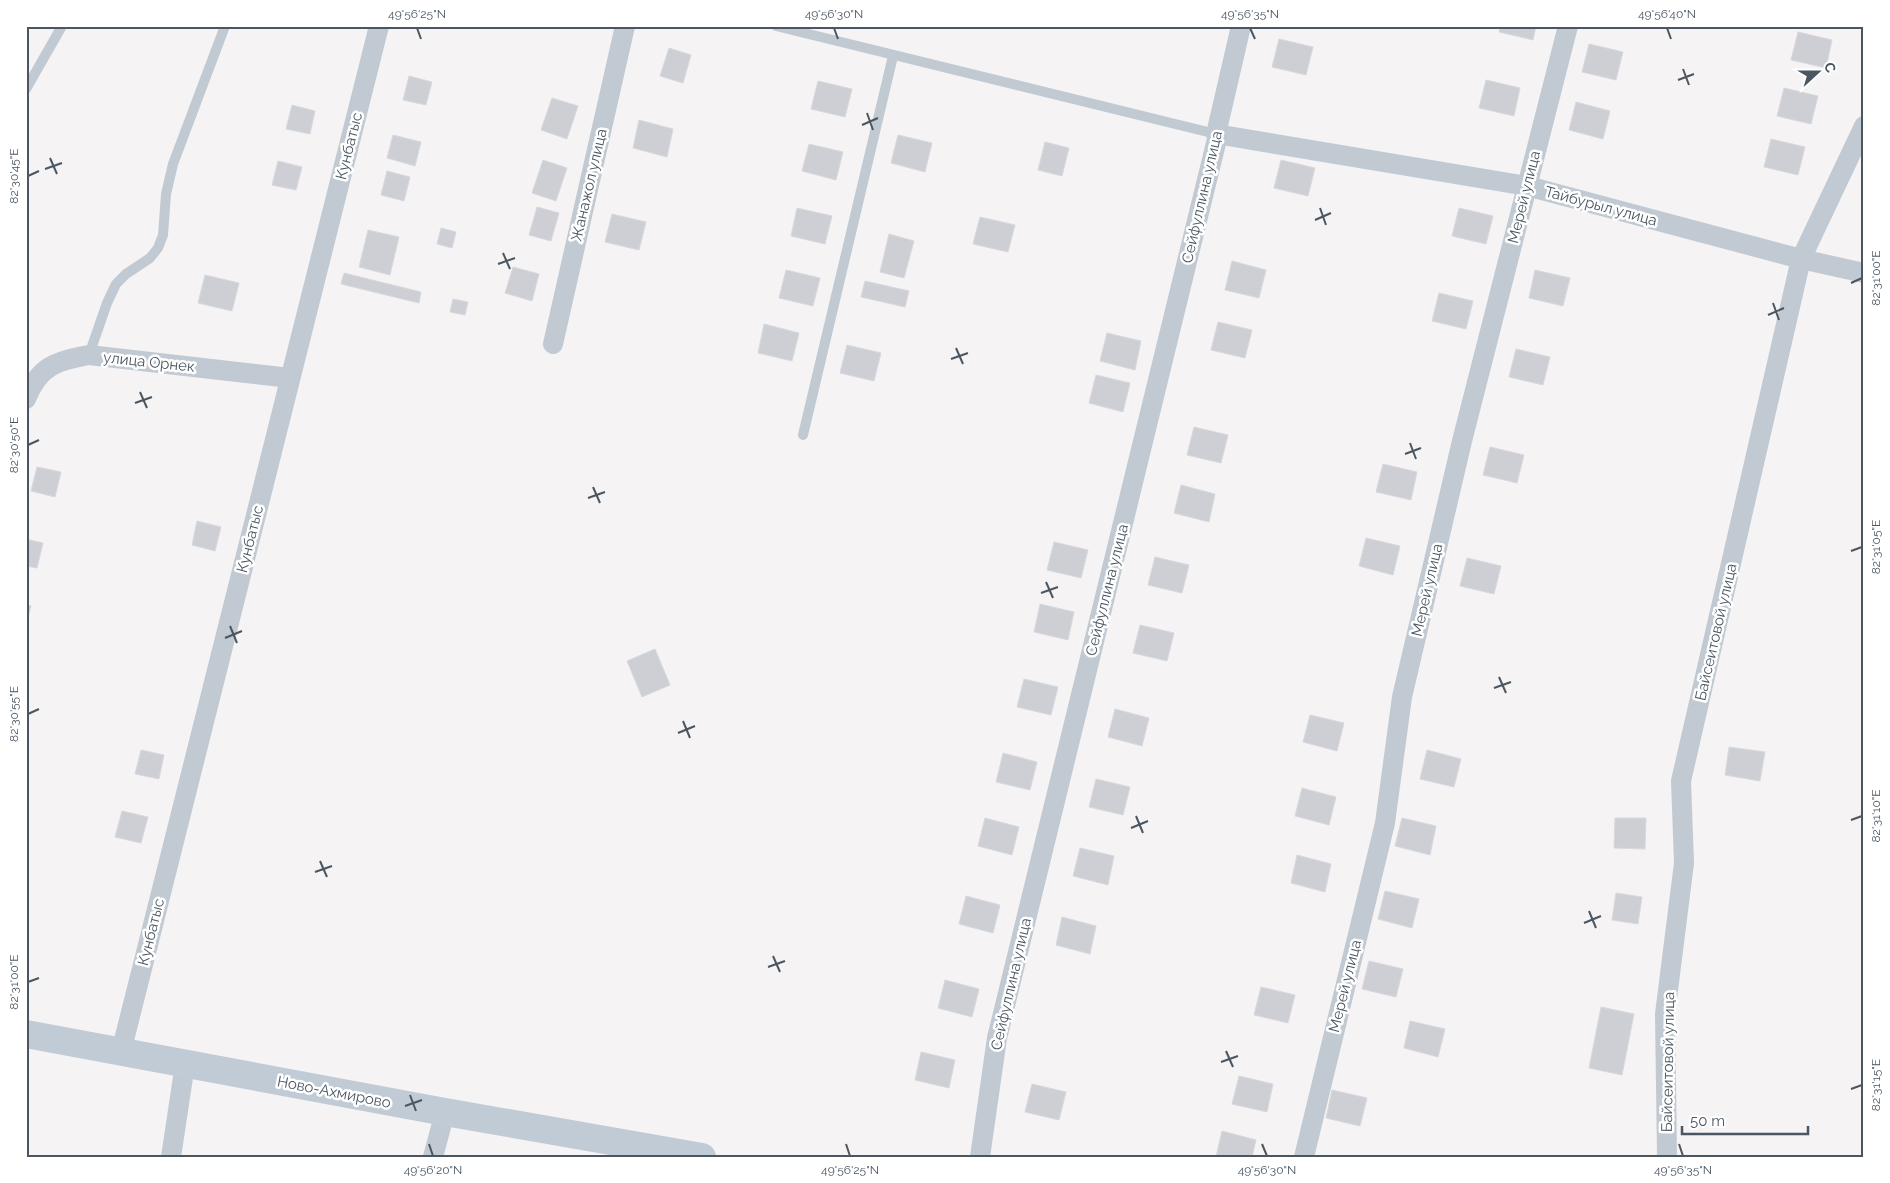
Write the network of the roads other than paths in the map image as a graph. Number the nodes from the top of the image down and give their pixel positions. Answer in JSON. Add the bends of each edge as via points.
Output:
{"nodes":[{"id":1,"x":62,"y":26,"type":"edge"},
{"id":2,"x":225,"y":26,"type":"edge"},
{"id":3,"x":379,"y":26,"type":"edge"},
{"id":4,"x":625,"y":26,"type":"edge"},
{"id":5,"x":776,"y":26,"type":"edge"},
{"id":6,"x":1241,"y":26,"type":"edge"},
{"id":7,"x":1568,"y":26,"type":"edge"},
{"id":8,"x":893,"y":56,"type":"junction"},
{"id":9,"x":26,"y":89,"type":"edge"},
{"id":10,"x":1864,"y":126,"type":"edge"},
{"id":11,"x":1216,"y":134,"type":"junction"},
{"id":12,"x":1527,"y":186,"type":"junction"},
{"id":13,"x":1801,"y":259,"type":"junction"},
{"id":14,"x":1864,"y":273,"type":"edge"},
{"id":15,"x":553,"y":344,"type":"dead end"},
{"id":16,"x":89,"y":355,"type":"junction"},
{"id":17,"x":290,"y":378,"type":"junction"},
{"id":18,"x":26,"y":399,"type":"edge"},
{"id":19,"x":803,"y":435,"type":"dead end"},
{"id":20,"x":26,"y":1034,"type":"edge"},
{"id":21,"x":121,"y":1052,"type":"junction"},
{"id":22,"x":185,"y":1064,"type":"junction"},
{"id":23,"x":445,"y":1112,"type":"junction"},
{"id":24,"x":685,"y":1155,"type":"edge"},
{"id":25,"x":171,"y":1157,"type":"edge"},
{"id":26,"x":433,"y":1157,"type":"edge"},
{"id":27,"x":980,"y":1157,"type":"edge"},
{"id":28,"x":1304,"y":1157,"type":"edge"},
{"id":29,"x":1667,"y":1157,"type":"edge"}],
"edges":[{"from":1,"to":9,"type":"lane"},
{"from":2,"to":16,"type":"lane","via":[[174,164],[166,194],[163,236],[150,258],[116,284]]},
{"from":3,"to":17,"type":"street","name":"Кунбатыс"},
{"from":4,"to":15,"type":"street","name":"Жанажол улица"},
{"from":5,"to":8,"type":"lane"},
{"from":6,"to":11,"type":"street","name":"Сейфуллина улица"},
{"from":7,"to":12,"type":"street","name":"Мерей улица"},
{"from":8,"to":11,"type":"lane"},
{"from":8,"to":19,"type":"lane"},
{"from":10,"to":13,"type":"street","name":"Байсеитовой улица"},
{"from":11,"to":12,"type":"street","name":"Тайбурыл улица"},
{"from":11,"to":27,"type":"street","name":"Сейфуллина улица","via":[[1172,330],[997,1038]]},
{"from":12,"to":13,"type":"street","name":"Тайбурыл улица"},
{"from":12,"to":28,"type":"street","name":"Мерей улица","via":[[1402,697],[1385,823]]},
{"from":13,"to":14,"type":"street","name":"Тайбурыл улица"},
{"from":13,"to":29,"type":"street","name":"Байсеитовой улица","via":[[1682,781],[1684,863],[1665,1014]]},
{"from":16,"to":17,"type":"street","name":"улица Орнек"},
{"from":16,"to":18,"type":"street","name":"улица Орнек","via":[[66,359],[46,369],[33,383]]},
{"from":17,"to":21,"type":"street","name":"Кунбатыс"},
{"from":20,"to":21,"type":"street","name":"Ново-Ахмирово"},
{"from":21,"to":22,"type":"street","name":"Ново-Ахмирово"},
{"from":22,"to":23,"type":"street","name":"Ново-Ахмирово"},
{"from":22,"to":25,"type":"street"},
{"from":23,"to":24,"type":"street","name":"Ново-Ахмирово"},
{"from":23,"to":26,"type":"street"}]}
